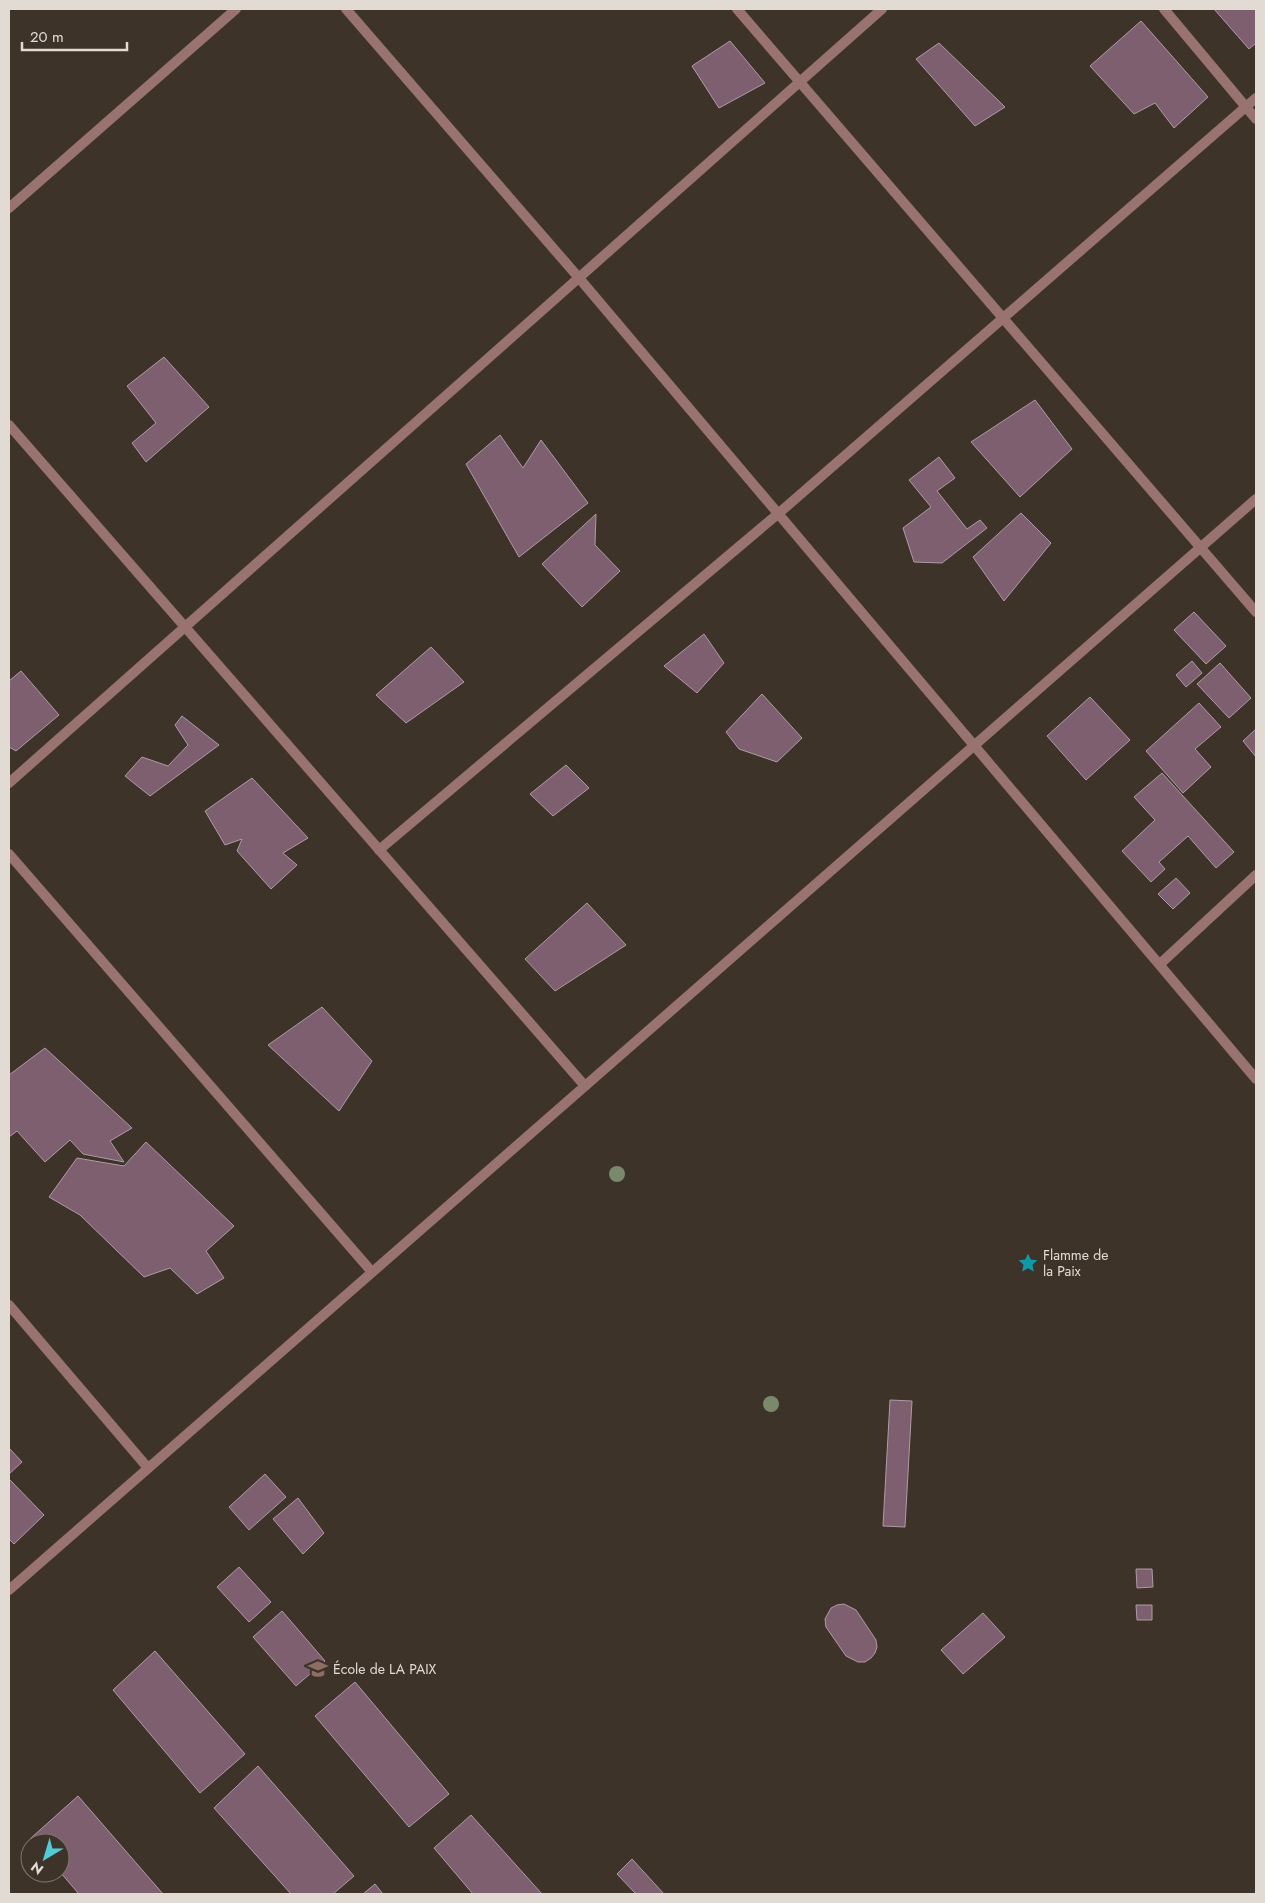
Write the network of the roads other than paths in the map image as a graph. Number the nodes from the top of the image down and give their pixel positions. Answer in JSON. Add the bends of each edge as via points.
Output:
{"nodes":[{"id":1,"x":236,"y":9,"type":"edge"},
{"id":2,"x":346,"y":9,"type":"edge"},
{"id":3,"x":737,"y":9,"type":"edge"},
{"id":4,"x":882,"y":9,"type":"edge"},
{"id":5,"x":1164,"y":9,"type":"edge"},
{"id":6,"x":800,"y":81,"type":"junction"},
{"id":7,"x":1256,"y":98,"type":"edge"},
{"id":8,"x":1246,"y":107,"type":"junction"},
{"id":9,"x":1256,"y":118,"type":"edge"},
{"id":10,"x":9,"y":208,"type":"edge"},
{"id":11,"x":579,"y":278,"type":"junction"},
{"id":12,"x":1003,"y":318,"type":"junction"},
{"id":13,"x":9,"y":425,"type":"edge"},
{"id":14,"x":1256,"y":499,"type":"edge"},
{"id":15,"x":779,"y":513,"type":"junction"},
{"id":16,"x":1200,"y":548,"type":"junction"},
{"id":17,"x":1256,"y":612,"type":"edge"},
{"id":18,"x":186,"y":626,"type":"junction"},
{"id":19,"x":975,"y":745,"type":"junction"},
{"id":20,"x":9,"y":783,"type":"edge"},
{"id":21,"x":379,"y":850,"type":"junction"},
{"id":22,"x":9,"y":854,"type":"edge"},
{"id":23,"x":1256,"y":875,"type":"edge"},
{"id":24,"x":1160,"y":964,"type":"junction"},
{"id":25,"x":1256,"y":1078,"type":"edge"},
{"id":26,"x":585,"y":1086,"type":"junction"},
{"id":27,"x":372,"y":1272,"type":"junction"},
{"id":28,"x":9,"y":1305,"type":"edge"},
{"id":29,"x":148,"y":1468,"type":"junction"},
{"id":30,"x":9,"y":1590,"type":"edge"}],
"edges":[{"from":1,"to":10,"type":"street"},
{"from":2,"to":11,"type":"street"},
{"from":3,"to":6,"type":"street"},
{"from":4,"to":6,"type":"street"},
{"from":5,"to":8,"type":"street"},
{"from":6,"to":11,"type":"street"},
{"from":6,"to":12,"type":"street"},
{"from":7,"to":8,"type":"street"},
{"from":8,"to":9,"type":"street"},
{"from":8,"to":12,"type":"street"},
{"from":11,"to":15,"type":"street"},
{"from":11,"to":18,"type":"street"},
{"from":12,"to":15,"type":"street"},
{"from":12,"to":16,"type":"street"},
{"from":13,"to":18,"type":"street"},
{"from":14,"to":16,"type":"street"},
{"from":15,"to":19,"type":"street"},
{"from":15,"to":21,"type":"street"},
{"from":16,"to":17,"type":"street"},
{"from":16,"to":19,"type":"street"},
{"from":18,"to":20,"type":"street"},
{"from":18,"to":21,"type":"street"},
{"from":19,"to":24,"type":"street"},
{"from":19,"to":26,"type":"street"},
{"from":21,"to":26,"type":"street"},
{"from":22,"to":27,"type":"street"},
{"from":23,"to":24,"type":"street"},
{"from":24,"to":25,"type":"street"},
{"from":26,"to":27,"type":"street"},
{"from":27,"to":29,"type":"street"},
{"from":28,"to":29,"type":"street"},
{"from":29,"to":30,"type":"street"}]}
